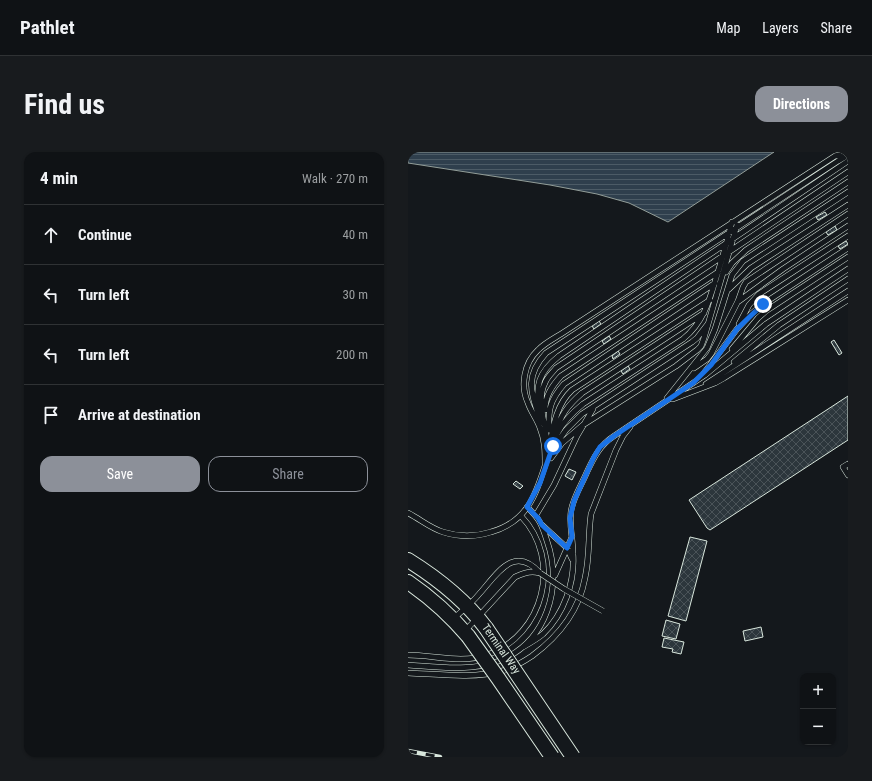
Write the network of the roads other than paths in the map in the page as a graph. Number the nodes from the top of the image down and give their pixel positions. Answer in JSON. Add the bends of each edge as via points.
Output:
{"nodes":[{"id":1,"x":848,"y":152,"type":"edge"},
{"id":2,"x":848,"y":155,"type":"edge"},
{"id":3,"x":848,"y":161,"type":"edge"},
{"id":4,"x":848,"y":172,"type":"edge"},
{"id":5,"x":848,"y":182,"type":"edge"},
{"id":6,"x":848,"y":192,"type":"edge"},
{"id":7,"x":848,"y":204,"type":"edge"},
{"id":8,"x":848,"y":214,"type":"edge"},
{"id":9,"x":738,"y":218,"type":"junction"},
{"id":10,"x":732,"y":222,"type":"junction"},
{"id":11,"x":848,"y":226,"type":"edge"},
{"id":12,"x":737,"y":227,"type":"junction"},
{"id":13,"x":730,"y":231,"type":"junction"},
{"id":14,"x":848,"y":236,"type":"edge"},
{"id":15,"x":733,"y":238,"type":"junction"},
{"id":16,"x":727,"y":243,"type":"junction"},
{"id":17,"x":848,"y":248,"type":"edge"},
{"id":18,"x":730,"y":252,"type":"junction"},
{"id":19,"x":723,"y":256,"type":"junction"},
{"id":20,"x":848,"y":257,"type":"edge"},
{"id":21,"x":848,"y":269,"type":"edge"},
{"id":22,"x":718,"y":272,"type":"junction"},
{"id":23,"x":848,"y":279,"type":"edge"},
{"id":24,"x":722,"y":280,"type":"junction"},
{"id":25,"x":715,"y":283,"type":"junction"},
{"id":26,"x":728,"y":290,"type":"junction"},
{"id":27,"x":848,"y":291,"type":"edge"},
{"id":28,"x":710,"y":300,"type":"junction"},
{"id":29,"x":848,"y":300,"type":"edge"},
{"id":30,"x":738,"y":301,"type":"junction"},
{"id":31,"x":705,"y":312,"type":"junction"},
{"id":32,"x":710,"y":321,"type":"junction"},
{"id":33,"x":737,"y":329,"type":"junction"},
{"id":34,"x":719,"y":363,"type":"junction"},
{"id":35,"x":689,"y":372,"type":"junction"},
{"id":36,"x":721,"y":374,"type":"junction"},
{"id":37,"x":693,"y":383,"type":"junction"},
{"id":38,"x":693,"y":392,"type":"junction"},
{"id":39,"x":599,"y":403,"type":"junction"},
{"id":40,"x":663,"y":403,"type":"junction"},
{"id":41,"x":635,"y":422,"type":"junction"},
{"id":42,"x":583,"y":425,"type":"junction"},
{"id":43,"x":545,"y":463,"type":"junction"},
{"id":44,"x":848,"y":464,"type":"edge"},
{"id":45,"x":544,"y":471,"type":"junction"},
{"id":46,"x":848,"y":475,"type":"edge"},
{"id":47,"x":527,"y":507,"type":"junction"},
{"id":48,"x":408,"y":513,"type":"edge"},
{"id":49,"x":536,"y":515,"type":"junction"},
{"id":50,"x":521,"y":516,"type":"junction"},
{"id":51,"x":542,"y":525,"type":"junction"},
{"id":52,"x":572,"y":537,"type":"junction"},
{"id":53,"x":567,"y":548,"type":"junction"},
{"id":54,"x":408,"y":560,"type":"edge"},
{"id":55,"x":574,"y":564,"type":"junction"},
{"id":56,"x":540,"y":573,"type":"junction"},
{"id":57,"x":554,"y":578,"type":"junction"},
{"id":58,"x":408,"y":582,"type":"edge"},
{"id":59,"x":467,"y":606,"type":"junction"},
{"id":60,"x":603,"y":611,"type":"dead end"},
{"id":61,"x":453,"y":619,"type":"junction"},
{"id":62,"x":482,"y":623,"type":"junction"},
{"id":63,"x":466,"y":634,"type":"junction"},
{"id":64,"x":523,"y":647,"type":"junction"},
{"id":65,"x":408,"y":655,"type":"edge"},
{"id":66,"x":408,"y":665,"type":"edge"},
{"id":67,"x":408,"y":673,"type":"edge"},
{"id":68,"x":552,"y":757,"type":"edge"},
{"id":69,"x":573,"y":757,"type":"edge"}],
"edges":[{"from":1,"to":9,"type":"lane","via":[[835,156]]},
{"from":2,"to":12,"type":"lane"},
{"from":3,"to":15,"type":"lane"},
{"from":4,"to":18,"type":"lane"},
{"from":5,"to":24,"type":"lane","via":[[746,250],[732,263]]},
{"from":6,"to":26,"type":"lane","via":[[743,261],[732,276]]},
{"from":7,"to":26,"type":"lane","via":[[751,268]]},
{"from":8,"to":30,"type":"lane","via":[[751,279],[743,287]]},
{"from":9,"to":10,"type":"lane"},
{"from":9,"to":12,"type":"lane"},
{"from":10,"to":13,"type":"lane"},
{"from":10,"to":43,"type":"lane","via":[[560,334],[532,356],[525,374],[524,390],[543,436]]},
{"from":11,"to":30,"type":"lane"},
{"from":12,"to":13,"type":"lane"},
{"from":12,"to":15,"type":"lane"},
{"from":13,"to":16,"type":"lane"},
{"from":13,"to":43,"type":"lane","via":[[554,347],[539,360],[534,368],[531,391],[545,438]]},
{"from":14,"to":33,"type":"lane","via":[[759,294],[749,305]]},
{"from":15,"to":16,"type":"lane"},
{"from":15,"to":18,"type":"lane"},
{"from":16,"to":19,"type":"lane"},
{"from":16,"to":45,"type":"lane","via":[[559,356],[545,369],[538,382],[537,394],[546,444]]},
{"from":17,"to":33,"type":"lane","via":[[763,304]]},
{"from":18,"to":19,"type":"lane"},
{"from":18,"to":24,"type":"lane"},
{"from":19,"to":22,"type":"lane"},
{"from":19,"to":45,"type":"lane","via":[[563,362],[548,377],[542,398],[547,440]]},
{"from":20,"to":34,"type":"lane","via":[[758,318]]},
{"from":21,"to":34,"type":"lane","via":[[766,324]]},
{"from":22,"to":25,"type":"lane"},
{"from":22,"to":45,"type":"lane","via":[[567,371],[556,381],[545,406],[547,448]]},
{"from":23,"to":36,"type":"lane","via":[[778,325]]},
{"from":24,"to":32,"type":"lane"},
{"from":25,"to":28,"type":"lane"},
{"from":25,"to":45,"type":"lane","via":[[564,384],[550,407]]},
{"from":26,"to":35,"type":"lane","via":[[711,341]]},
{"from":27,"to":36,"type":"lane"},
{"from":28,"to":31,"type":"lane"},
{"from":28,"to":45,"type":"lane","via":[[577,386],[566,396],[556,415]]},
{"from":29,"to":38,"type":"lane","via":[[724,378]]},
{"from":30,"to":35,"type":"lane","via":[[711,354]]},
{"from":31,"to":45,"type":"lane","via":[[683,339],[577,408],[557,434]]},
{"from":31,"to":45,"type":"lane","via":[[573,401],[559,421]]},
{"from":32,"to":39,"type":"lane","via":[[692,342]]},
{"from":32,"to":42,"type":"lane","via":[[701,346],[690,356]]},
{"from":33,"to":37,"type":"lane","via":[[711,365]]},
{"from":34,"to":37,"type":"lane"},
{"from":35,"to":40,"type":"lane"},
{"from":36,"to":38,"type":"lane"},
{"from":37,"to":40,"type":"lane"},
{"from":38,"to":40,"type":"lane"},
{"from":39,"to":42,"type":"lane"},
{"from":39,"to":45,"type":"lane","via":[[582,414],[566,430],[555,446]]},
{"from":40,"to":41,"type":"lane"},
{"from":41,"to":52,"type":"lane","via":[[607,441],[597,453],[571,509]]},
{"from":41,"to":67,"type":"lane","via":[[623,436],[594,503],[589,525],[589,554],[582,593],[567,623],[556,636],[519,664],[502,671],[473,674]]},
{"from":42,"to":45,"type":"lane","via":[[562,443]]},
{"from":42,"to":49,"type":"lane","via":[[554,485]]},
{"from":43,"to":45,"type":"lane"},
{"from":44,"to":46,"type":"lane","via":[[842,467]]},
{"from":45,"to":47,"type":"lane"},
{"from":47,"to":49,"type":"lane"},
{"from":47,"to":50,"type":"lane"},
{"from":48,"to":50,"type":"lane","via":[[441,531],[466,536],[494,532]]},
{"from":49,"to":51,"type":"lane"},
{"from":50,"to":65,"type":"lane","via":[[534,535],[543,571],[541,598],[528,625],[506,644],[476,658],[453,659]]},
{"from":51,"to":53,"type":"lane"},
{"from":51,"to":57,"type":"lane","via":[[551,553]]},
{"from":52,"to":53,"type":"lane"},
{"from":52,"to":55,"type":"lane"},
{"from":53,"to":55,"type":"lane"},
{"from":53,"to":57,"type":"lane"},
{"from":54,"to":59,"type":"main road","name":"Terminal Way","via":[[438,580]]},
{"from":55,"to":64,"type":"lane","via":[[568,593],[558,614],[537,639]]},
{"from":56,"to":59,"type":"lane","via":[[532,564],[521,561],[507,565]]},
{"from":56,"to":60,"type":"lane","bridge":true},
{"from":56,"to":62,"type":"lane","via":[[532,572],[515,577]]},
{"from":57,"to":64,"type":"lane","via":[[549,607]]},
{"from":58,"to":61,"type":"main road","name":"Terminal Way","via":[[426,594]]},
{"from":59,"to":61,"type":"lane"},
{"from":59,"to":62,"type":"main road","name":"Terminal Way"},
{"from":61,"to":63,"type":"main road","name":"Terminal Way"},
{"from":62,"to":63,"type":"lane"},
{"from":62,"to":69,"type":"main road","name":"Terminal Way","bridge":true},
{"from":63,"to":68,"type":"main road","name":"Terminal Way","bridge":true},
{"from":64,"to":66,"type":"lane","via":[[498,661],[483,665],[455,668]]}]}
